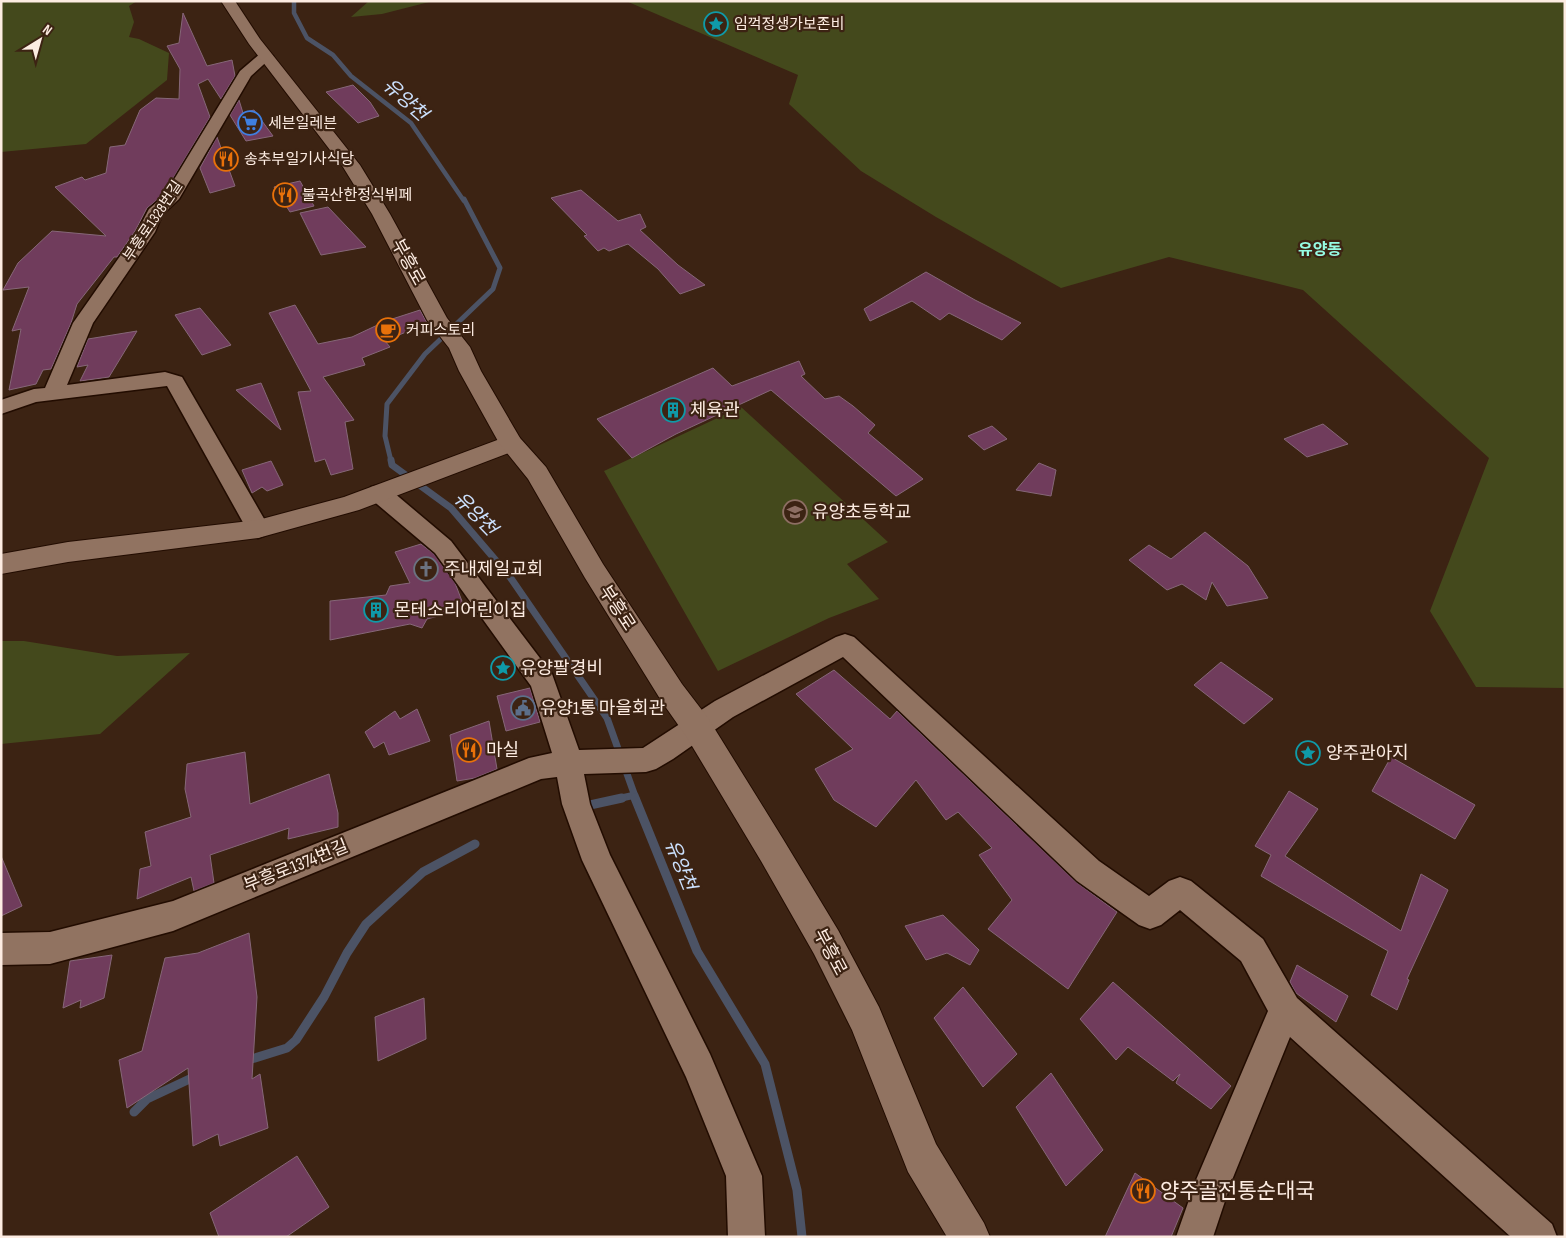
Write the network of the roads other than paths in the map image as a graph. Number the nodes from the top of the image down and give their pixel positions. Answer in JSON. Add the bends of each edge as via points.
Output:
{"nodes":[{"id":1,"x":228,"y":1,"type":"edge"},
{"id":2,"x":266,"y":56,"type":"junction"},
{"id":3,"x":53,"y":394,"type":"junction"},
{"id":4,"x":1,"y":407,"type":"edge"},
{"id":5,"x":511,"y":443,"type":"junction"},
{"id":6,"x":387,"y":490,"type":"junction"},
{"id":7,"x":258,"y":529,"type":"junction"},
{"id":8,"x":1,"y":564,"type":"edge"},
{"id":9,"x":697,"y":727,"type":"junction"},
{"id":10,"x":576,"y":763,"type":"junction"},
{"id":11,"x":1,"y":949,"type":"edge"},
{"id":12,"x":1285,"y":1010,"type":"junction"},
{"id":13,"x":747,"y":1237,"type":"edge"},
{"id":14,"x":970,"y":1237,"type":"edge"},
{"id":15,"x":1194,"y":1237,"type":"edge"},
{"id":16,"x":1538,"y":1237,"type":"edge"}],
"edges":[{"from":1,"to":2,"type":"main road","name":"부흥로"},
{"from":2,"to":3,"type":"street","name":"부흥로1328번길","via":[[245,74],[171,199],[155,213],[146,232],[83,323]]},
{"from":2,"to":5,"type":"main road","name":"부흥로","via":[[351,165],[438,320],[459,347]]},
{"from":3,"to":4,"type":"street","via":[[34,396]]},
{"from":3,"to":7,"type":"street","via":[[165,379],[174,382]]},
{"from":5,"to":6,"type":"main road"},
{"from":5,"to":9,"type":"main road","name":"부흥로","via":[[536,473],[594,571]]},
{"from":6,"to":7,"type":"main road","via":[[350,504]]},
{"from":6,"to":10,"type":"street","via":[[442,547],[543,682],[566,752]]},
{"from":7,"to":8,"type":"main road","via":[[68,552]]},
{"from":9,"to":10,"type":"street","name":"부흥로1374번길","via":[[646,760]]},
{"from":9,"to":12,"type":"street","via":[[845,644],[1088,871],[1150,914],[1180,891],[1238,938],[1252,950]]},
{"from":9,"to":14,"type":"main road","name":"부흥로","via":[[830,951],[866,1020],[922,1158]]},
{"from":10,"to":11,"type":"street","name":"부흥로1374번길","via":[[539,767],[173,916],[50,948]]},
{"from":10,"to":13,"type":"street","via":[[576,804],[597,860],[698,1066],[744,1176]]},
{"from":12,"to":15,"type":"street","via":[[1214,1180]]},
{"from":12,"to":16,"type":"street"}]}
